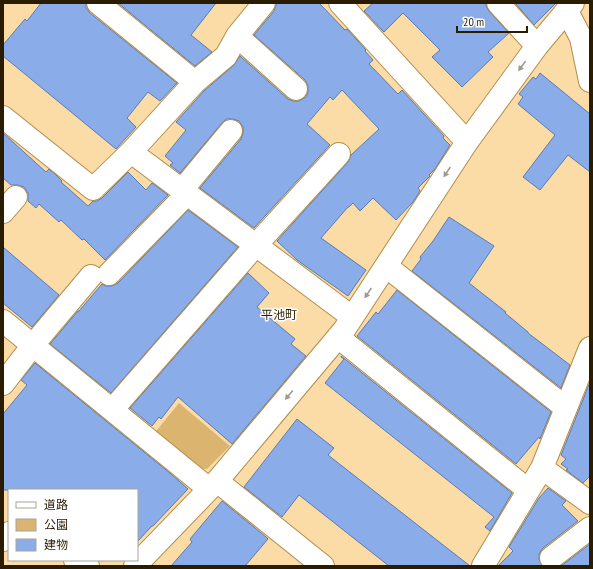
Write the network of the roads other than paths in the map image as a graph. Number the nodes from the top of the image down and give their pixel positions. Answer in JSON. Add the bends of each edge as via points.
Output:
{"nodes":[{"id":1,"x":98,"y":3,"type":"edge"},
{"id":2,"x":264,"y":3,"type":"edge"},
{"id":3,"x":340,"y":3,"type":"edge"},
{"id":4,"x":498,"y":3,"type":"edge"},
{"id":5,"x":570,"y":7,"type":"edge"},
{"id":6,"x":236,"y":36,"type":"junction"},
{"id":7,"x":537,"y":46,"type":"junction"},
{"id":8,"x":590,"y":81,"type":"edge"},
{"id":9,"x":195,"y":82,"type":"junction"},
{"id":10,"x":296,"y":89,"type":"dead end"},
{"id":11,"x":3,"y":117,"type":"edge"},
{"id":12,"x":231,"y":131,"type":"dead end"},
{"id":13,"x":467,"y":142,"type":"junction"},
{"id":14,"x":131,"y":152,"type":"junction"},
{"id":15,"x":339,"y":154,"type":"dead end"},
{"id":16,"x":184,"y":192,"type":"junction"},
{"id":17,"x":256,"y":245,"type":"junction"},
{"id":18,"x":386,"y":266,"type":"junction"},
{"id":19,"x":352,"y":317,"type":"junction"},
{"id":20,"x":3,"y":321,"type":"edge"},
{"id":21,"x":338,"y":337,"type":"junction"},
{"id":22,"x":32,"y":345,"type":"junction"},
{"id":23,"x":590,"y":348,"type":"edge"},
{"id":24,"x":3,"y":384,"type":"edge"},
{"id":25,"x":566,"y":408,"type":"junction"},
{"id":26,"x":112,"y":410,"type":"junction"},
{"id":27,"x":542,"y":468,"type":"junction"},
{"id":28,"x":213,"y":485,"type":"junction"},
{"id":29,"x":528,"y":490,"type":"junction"},
{"id":30,"x":590,"y":503,"type":"edge"},
{"id":31,"x":590,"y":528,"type":"edge"},
{"id":32,"x":551,"y":558,"type":"dead end"},
{"id":33,"x":77,"y":561,"type":"edge"},
{"id":34,"x":139,"y":565,"type":"edge"},
{"id":35,"x":88,"y":566,"type":"edge"},
{"id":36,"x":323,"y":566,"type":"edge"},
{"id":37,"x":483,"y":566,"type":"edge"}],
"edges":[{"from":1,"to":9,"type":"street"},
{"from":2,"to":6,"type":"street"},
{"from":3,"to":13,"type":"street"},
{"from":4,"to":7,"type":"street"},
{"from":5,"to":7,"type":"street"},
{"from":5,"to":8,"type":"street","via":[[581,38]]},
{"from":6,"to":9,"type":"street","via":[[226,56]]},
{"from":6,"to":10,"type":"street"},
{"from":7,"to":13,"type":"street","one_way":true},
{"from":9,"to":14,"type":"street"},
{"from":11,"to":14,"type":"street","via":[[92,189]]},
{"from":12,"to":16,"type":"street"},
{"from":13,"to":18,"type":"street","one_way":true},
{"from":14,"to":16,"type":"street"},
{"from":15,"to":17,"type":"street"},
{"from":16,"to":17,"type":"street"},
{"from":16,"to":22,"type":"street"},
{"from":17,"to":19,"type":"street"},
{"from":17,"to":26,"type":"street"},
{"from":18,"to":19,"type":"street","one_way":true},
{"from":18,"to":25,"type":"street"},
{"from":19,"to":21,"type":"street"},
{"from":20,"to":22,"type":"street"},
{"from":21,"to":28,"type":"street","one_way":true},
{"from":21,"to":29,"type":"street"},
{"from":22,"to":24,"type":"street"},
{"from":22,"to":26,"type":"street"},
{"from":23,"to":25,"type":"street"},
{"from":25,"to":27,"type":"street"},
{"from":26,"to":28,"type":"street"},
{"from":27,"to":29,"type":"street"},
{"from":27,"to":30,"type":"street"},
{"from":28,"to":34,"type":"street"},
{"from":28,"to":36,"type":"street"},
{"from":29,"to":37,"type":"street"},
{"from":31,"to":32,"type":"street"},
{"from":33,"to":35,"type":"street"}]}
